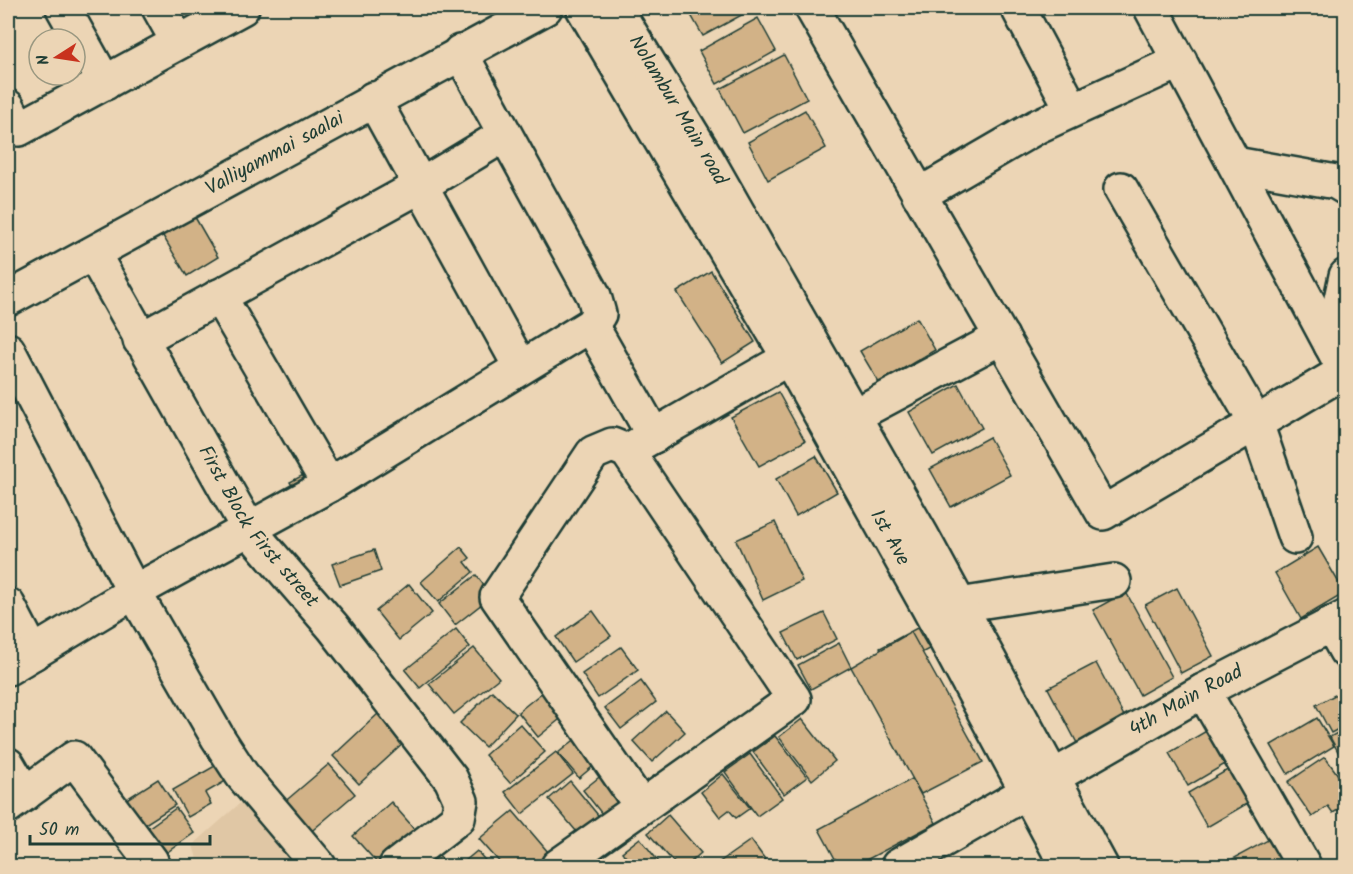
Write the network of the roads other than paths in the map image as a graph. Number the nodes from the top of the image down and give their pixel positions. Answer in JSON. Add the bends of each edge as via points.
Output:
{"nodes":[{"id":1,"x":63,"y":8,"type":"edge"},
{"id":2,"x":159,"y":8,"type":"edge"},
{"id":3,"x":242,"y":8,"type":"edge"},
{"id":4,"x":545,"y":8,"type":"edge"},
{"id":5,"x":583,"y":8,"type":"edge"},
{"id":6,"x":615,"y":8,"type":"edge"},
{"id":7,"x":812,"y":8,"type":"edge"},
{"id":8,"x":1018,"y":8,"type":"edge"},
{"id":9,"x":1151,"y":8,"type":"edge"},
{"id":10,"x":178,"y":42,"type":"junction"},
{"id":11,"x":460,"y":52,"type":"junction"},
{"id":12,"x":1180,"y":61,"type":"junction"},
{"id":13,"x":105,"y":83,"type":"junction"},
{"id":14,"x":374,"y":99,"type":"junction"},
{"id":15,"x":1072,"y":109,"type":"junction"},
{"id":16,"x":13,"y":118,"type":"edge"},
{"id":17,"x":504,"y":135,"type":"junction"},
{"id":18,"x":1235,"y":164,"type":"junction"},
{"id":19,"x":420,"y":186,"type":"junction"},
{"id":20,"x":1346,"y":188,"type":"edge"},
{"id":21,"x":1121,"y":189,"type":"dead end"},
{"id":22,"x":919,"y":195,"type":"junction"},
{"id":23,"x":94,"y":255,"type":"junction"},
{"id":24,"x":1346,"y":276,"type":"edge"},
{"id":25,"x":219,"y":296,"type":"junction"},
{"id":26,"x":8,"y":299,"type":"edge"},
{"id":27,"x":591,"y":325,"type":"junction"},
{"id":28,"x":1002,"y":338,"type":"junction"},
{"id":29,"x":140,"y":340,"type":"junction"},
{"id":30,"x":8,"y":350,"type":"edge"},
{"id":31,"x":789,"y":358,"type":"junction"},
{"id":32,"x":1340,"y":363,"type":"edge"},
{"id":33,"x":520,"y":366,"type":"junction"},
{"id":34,"x":841,"y":422,"type":"junction"},
{"id":35,"x":1256,"y":423,"type":"junction"},
{"id":36,"x":641,"y":444,"type":"junction"},
{"id":37,"x":329,"y":485,"type":"junction"},
{"id":38,"x":249,"y":530,"type":"junction"},
{"id":39,"x":1294,"y":537,"type":"dead end"},
{"id":40,"x":1114,"y":581,"type":"dead end"},
{"id":41,"x":134,"y":592,"type":"junction"},
{"id":42,"x":8,"y":605,"type":"edge"},
{"id":43,"x":959,"y":605,"type":"junction"},
{"id":44,"x":1341,"y":631,"type":"edge"},
{"id":45,"x":20,"y":660,"type":"edge"},
{"id":46,"x":1203,"y":691,"type":"junction"},
{"id":47,"x":8,"y":765,"type":"edge"},
{"id":48,"x":1041,"y":785,"type":"junction"},
{"id":49,"x":16,"y":800,"type":"edge"},
{"id":50,"x":641,"y":806,"type":"junction"},
{"id":51,"x":147,"y":867,"type":"edge"},
{"id":52,"x":319,"y":867,"type":"edge"},
{"id":53,"x":396,"y":867,"type":"edge"},
{"id":54,"x":558,"y":867,"type":"edge"},
{"id":55,"x":898,"y":867,"type":"edge"},
{"id":56,"x":1067,"y":867,"type":"edge"},
{"id":57,"x":1101,"y":867,"type":"edge"},
{"id":58,"x":1304,"y":867,"type":"edge"}],
"edges":[{"from":1,"to":13,"type":"street"},
{"from":2,"to":10,"type":"street"},
{"from":3,"to":10,"type":"street"},
{"from":4,"to":11,"type":"street","name":"Valliyammai saalai"},
{"from":5,"to":31,"type":"street","name":"1st Ave"},
{"from":6,"to":34,"type":"street","name":"Nolambur Main road","via":[[738,215]]},
{"from":7,"to":22,"type":"street"},
{"from":8,"to":15,"type":"street"},
{"from":9,"to":12,"type":"street"},
{"from":10,"to":13,"type":"street"},
{"from":11,"to":14,"type":"street","name":"Valliyammai saalai"},
{"from":11,"to":17,"type":"street"},
{"from":12,"to":15,"type":"street"},
{"from":12,"to":18,"type":"street"},
{"from":13,"to":16,"type":"street"},
{"from":14,"to":19,"type":"street"},
{"from":14,"to":23,"type":"street","name":"Valliyammai saalai"},
{"from":15,"to":22,"type":"street"},
{"from":17,"to":19,"type":"street"},
{"from":17,"to":27,"type":"street","via":[[594,296],[599,314]]},
{"from":18,"to":20,"type":"street","via":[[1336,182]]},
{"from":18,"to":32,"type":"street"},
{"from":19,"to":25,"type":"street"},
{"from":19,"to":33,"type":"street"},
{"from":21,"to":35,"type":"street"},
{"from":22,"to":28,"type":"street"},
{"from":23,"to":26,"type":"street","name":"Valliyammai saalai"},
{"from":23,"to":29,"type":"street","name":"First Block First street"},
{"from":24,"to":32,"type":"street"},
{"from":25,"to":29,"type":"street"},
{"from":25,"to":37,"type":"street"},
{"from":27,"to":33,"type":"street"},
{"from":27,"to":36,"type":"street"},
{"from":28,"to":34,"type":"street"},
{"from":28,"to":35,"type":"street","via":[[1103,513]]},
{"from":29,"to":38,"type":"street","name":"First Block First street"},
{"from":30,"to":41,"type":"street"},
{"from":31,"to":34,"type":"street","name":"1st Ave"},
{"from":31,"to":36,"type":"street"},
{"from":32,"to":35,"type":"street"},
{"from":33,"to":37,"type":"street"},
{"from":34,"to":43,"type":"street"},
{"from":34,"to":48,"type":"street","name":"1st Ave"},
{"from":35,"to":39,"type":"street"},
{"from":36,"to":50,"type":"street","via":[[612,445],[593,453],[497,597]]},
{"from":36,"to":50,"type":"street","via":[[794,699]]},
{"from":37,"to":38,"type":"street"},
{"from":38,"to":41,"type":"street"},
{"from":38,"to":53,"type":"street","name":"First Block First street","via":[[333,627],[451,779],[461,801],[458,818]]},
{"from":40,"to":43,"type":"street"},
{"from":41,"to":45,"type":"street"},
{"from":41,"to":52,"type":"street","via":[[242,775]]},
{"from":42,"to":45,"type":"street"},
{"from":43,"to":48,"type":"street"},
{"from":44,"to":46,"type":"street","name":"4th Main Road"},
{"from":46,"to":48,"type":"street","name":"4th Main Road"},
{"from":46,"to":58,"type":"street"},
{"from":47,"to":49,"type":"street"},
{"from":48,"to":55,"type":"street","name":"4th Main Road"},
{"from":48,"to":56,"type":"street","name":"1st Ave"},
{"from":48,"to":57,"type":"street"},
{"from":49,"to":51,"type":"street","via":[[74,758],[151,861]]},
{"from":50,"to":54,"type":"street"}]}
